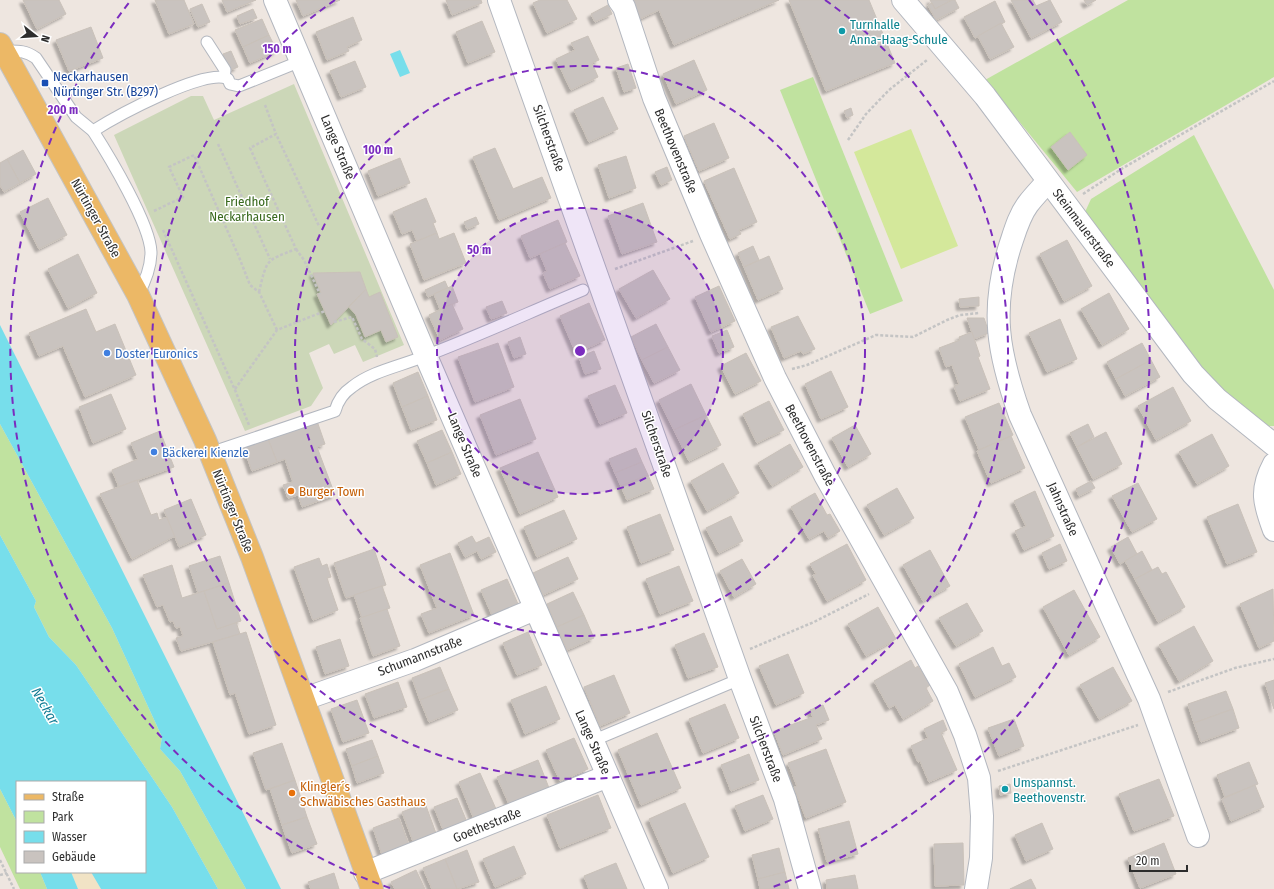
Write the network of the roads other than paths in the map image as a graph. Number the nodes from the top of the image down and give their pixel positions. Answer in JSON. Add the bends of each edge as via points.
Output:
{"nodes":[{"id":1,"x":275,"y":0,"type":"edge"},
{"id":2,"x":499,"y":0,"type":"edge"},
{"id":3,"x":619,"y":0,"type":"edge"},
{"id":4,"x":903,"y":0,"type":"edge"},
{"id":5,"x":207,"y":42,"type":"dead end"},
{"id":6,"x":2,"y":47,"type":"edge"},
{"id":7,"x":301,"y":61,"type":"junction"},
{"id":8,"x":224,"y":77,"type":"junction"},
{"id":9,"x":93,"y":131,"type":"junction"},
{"id":10,"x":1048,"y":181,"type":"junction"},
{"id":11,"x":590,"y":282,"type":"junction"},
{"id":12,"x":138,"y":295,"type":"junction"},
{"id":13,"x":426,"y":356,"type":"junction"},
{"id":14,"x":1274,"y":446,"type":"edge"},
{"id":15,"x":210,"y":453,"type":"junction"},
{"id":16,"x":1274,"y":464,"type":"edge"},
{"id":17,"x":1274,"y":530,"type":"edge"},
{"id":18,"x":536,"y":609,"type":"junction"},
{"id":19,"x":740,"y":679,"type":"junction"},
{"id":20,"x":304,"y":699,"type":"junction"},
{"id":21,"x":592,"y":741,"type":"junction"},
{"id":22,"x":608,"y":776,"type":"junction"},
{"id":23,"x":1198,"y":836,"type":"dead end"},
{"id":24,"x":369,"y":881,"type":"edge"},
{"id":25,"x":657,"y":889,"type":"edge"},
{"id":26,"x":810,"y":889,"type":"edge"},
{"id":27,"x":976,"y":889,"type":"edge"}],
"edges":[{"from":1,"to":7,"type":"street","name":"Lange Straße"},
{"from":2,"to":11,"type":"street","name":"Silcherstraße"},
{"from":3,"to":27,"type":"street","name":"Beethovenstraße","via":[[624,7],[654,98],[775,378],[825,475],[947,692],[965,735],[978,778],[982,816],[981,858]]},
{"from":4,"to":10,"type":"street","name":"Steinmauerstraße","via":[[984,96]]},
{"from":5,"to":8,"type":"lane","via":[[225,70]]},
{"from":6,"to":9,"type":"lane","via":[[29,53],[36,58],[76,117]]},
{"from":6,"to":12,"type":"main road","name":"Nürtinger Straße"},
{"from":7,"to":8,"type":"lane","via":[[239,86],[230,84]]},
{"from":7,"to":13,"type":"street","name":"Lange Straße"},
{"from":8,"to":9,"type":"lane","via":[[212,77],[179,87]]},
{"from":9,"to":12,"type":"lane","via":[[145,227],[151,252],[147,279]]},
{"from":10,"to":14,"type":"street","name":"Steinmauerstraße","via":[[1193,374],[1217,399]]},
{"from":10,"to":23,"type":"street","name":"Jahnstraße","via":[[1028,204],[1017,224],[1003,270],[998,313],[1006,374],[1020,415],[1149,698]]},
{"from":11,"to":13,"type":"lane"},
{"from":11,"to":19,"type":"street","name":"Silcherstraße"},
{"from":12,"to":15,"type":"main road","name":"Nürtinger Straße"},
{"from":13,"to":15,"type":"lane","via":[[370,376],[352,386],[337,402],[335,411]]},
{"from":13,"to":18,"type":"street","name":"Lange Straße"},
{"from":15,"to":20,"type":"main road","name":"Nürtinger Straße","via":[[252,557]]},
{"from":16,"to":17,"type":"street","via":[[1264,489],[1264,503]]},
{"from":18,"to":20,"type":"street","name":"Schumannstraße","via":[[415,660]]},
{"from":18,"to":21,"type":"street","name":"Lange Straße"},
{"from":19,"to":21,"type":"lane"},
{"from":19,"to":26,"type":"street","name":"Silcherstraße","via":[[785,799]]},
{"from":20,"to":24,"type":"main road","name":"Nürtinger Straße"},
{"from":21,"to":22,"type":"street","name":"Lange Straße"},
{"from":22,"to":24,"type":"street","name":"Goethestraße"},
{"from":22,"to":25,"type":"street","name":"Lange Straße"}]}
